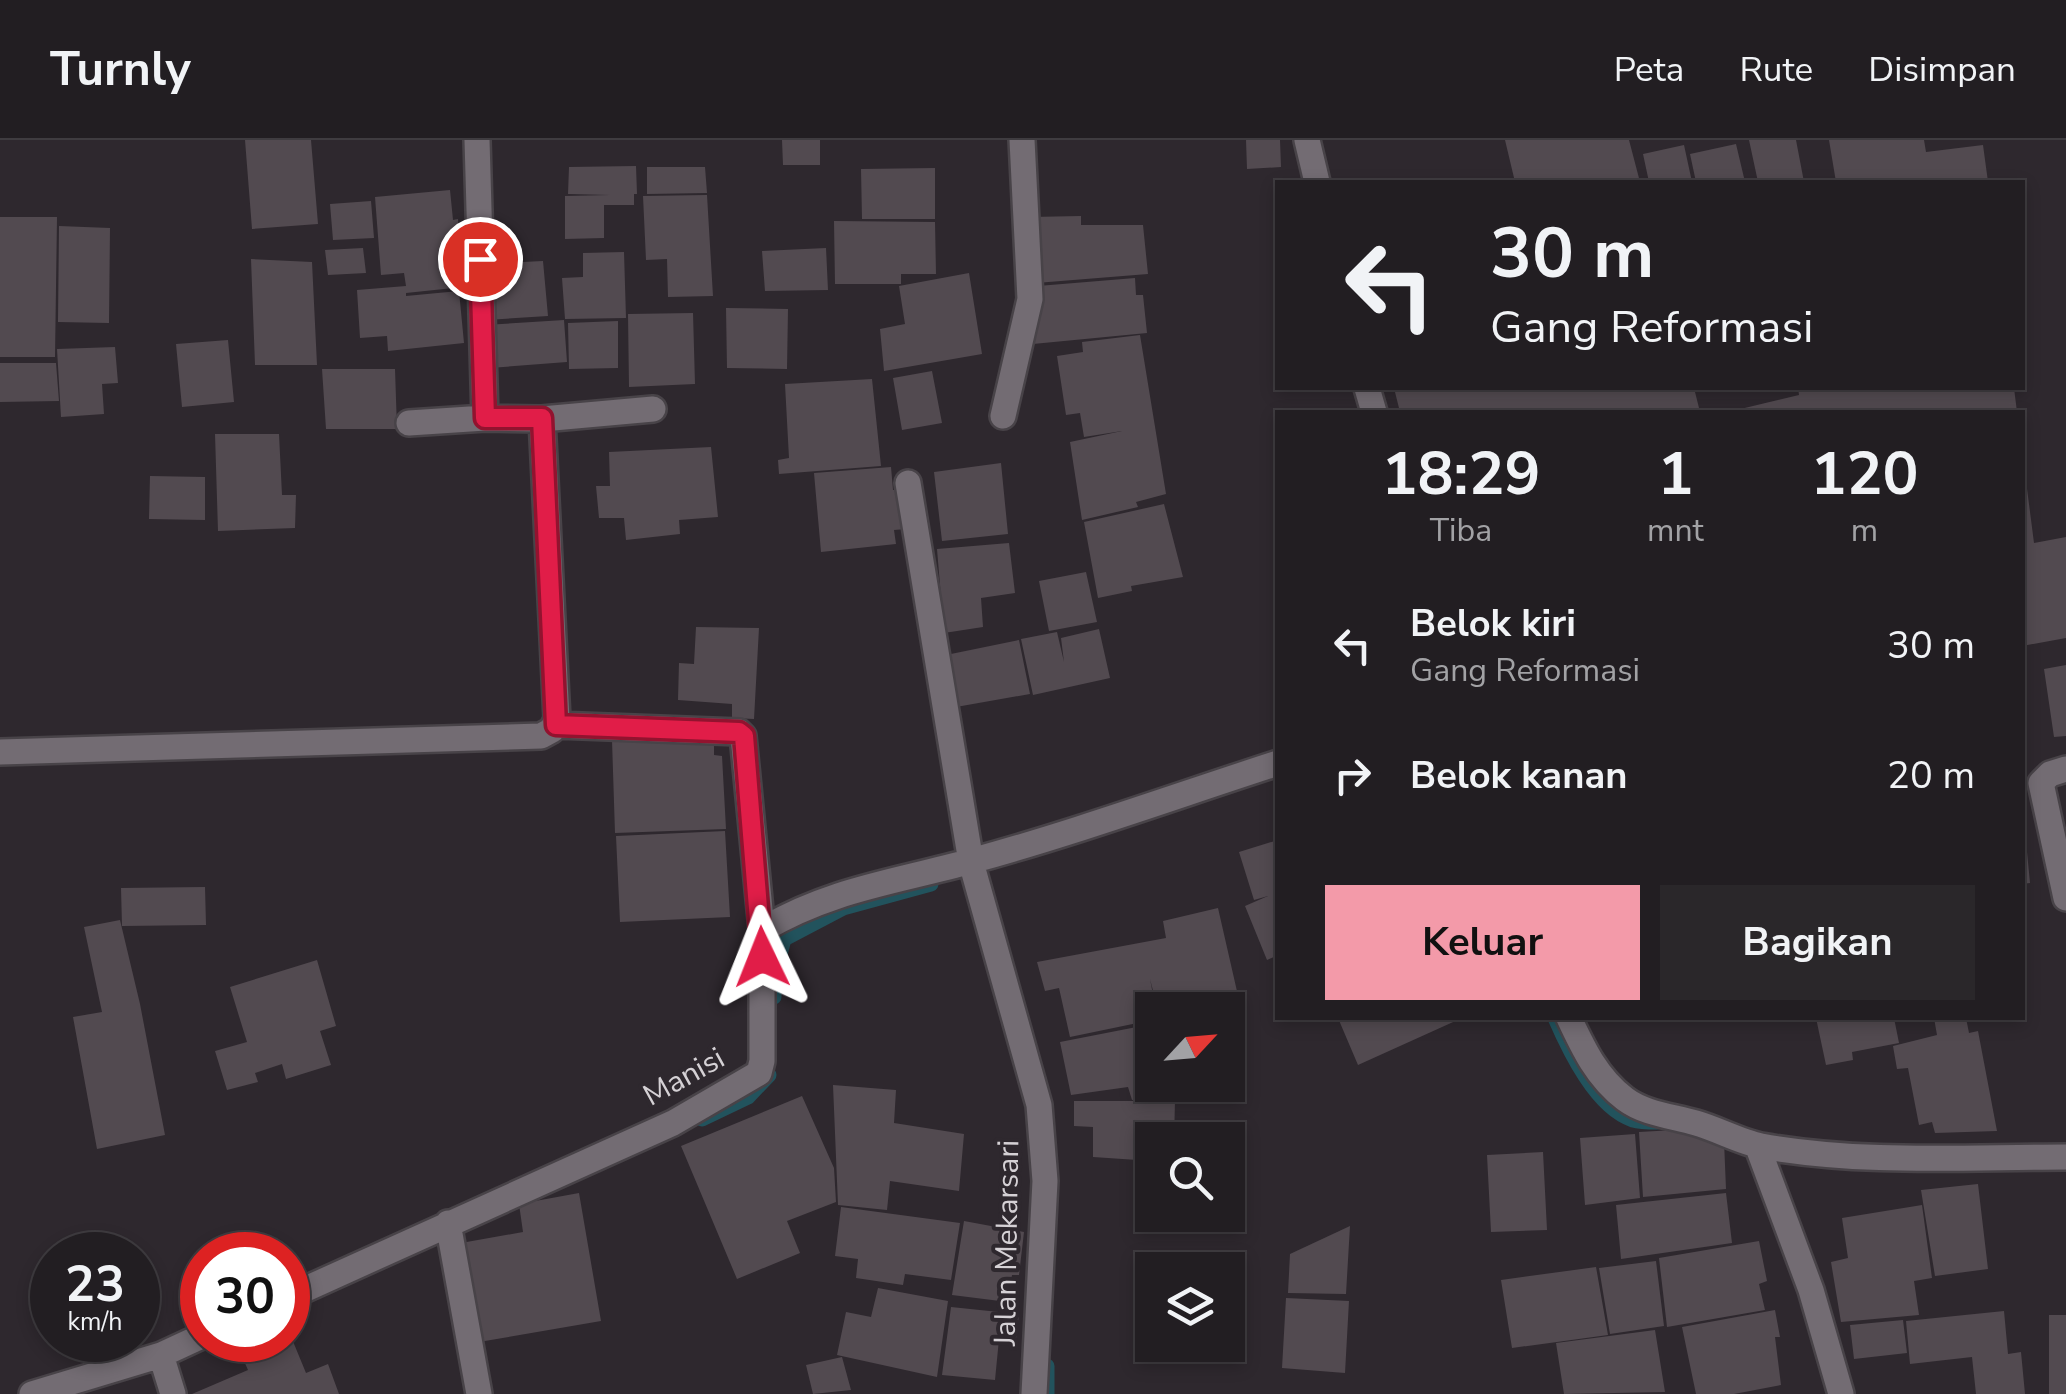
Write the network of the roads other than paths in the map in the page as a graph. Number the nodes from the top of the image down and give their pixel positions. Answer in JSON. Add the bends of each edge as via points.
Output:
{"nodes":[{"id":1,"x":477,"y":140,"type":"edge"},
{"id":2,"x":1022,"y":140,"type":"edge"},
{"id":3,"x":1307,"y":140,"type":"edge"},
{"id":4,"x":1317,"y":180,"type":"edge"},
{"id":5,"x":653,"y":408,"type":"dead end"},
{"id":6,"x":1002,"y":416,"type":"dead end"},
{"id":7,"x":485,"y":418,"type":"junction"},
{"id":8,"x":542,"y":418,"type":"junction"},
{"id":9,"x":408,"y":423,"type":"dead end"},
{"id":10,"x":908,"y":483,"type":"dead end"},
{"id":11,"x":556,"y":725,"type":"junction"},
{"id":12,"x":0,"y":752,"type":"edge"},
{"id":13,"x":1275,"y":764,"type":"edge"},
{"id":14,"x":2066,"y":769,"type":"edge"},
{"id":15,"x":971,"y":862,"type":"junction"},
{"id":16,"x":2066,"y":898,"type":"edge"},
{"id":17,"x":762,"y":930,"type":"junction"},
{"id":18,"x":1571,"y":1020,"type":"edge"},
{"id":19,"x":1757,"y":1145,"type":"junction"},
{"id":20,"x":2066,"y":1157,"type":"edge"},
{"id":21,"x":448,"y":1223,"type":"junction"},
{"id":22,"x":310,"y":1287,"type":"edge"},
{"id":23,"x":180,"y":1346,"type":"edge"},
{"id":24,"x":161,"y":1355,"type":"junction"},
{"id":25,"x":32,"y":1394,"type":"edge"},
{"id":26,"x":172,"y":1394,"type":"edge"},
{"id":27,"x":479,"y":1394,"type":"edge"},
{"id":28,"x":1034,"y":1394,"type":"edge"},
{"id":29,"x":1841,"y":1394,"type":"edge"}],
"edges":[{"from":1,"to":7,"type":"street"},
{"from":2,"to":6,"type":"street","via":[[1030,300]]},
{"from":3,"to":4,"type":"street"},
{"from":5,"to":8,"type":"street"},
{"from":7,"to":8,"type":"street"},
{"from":7,"to":9,"type":"street"},
{"from":8,"to":11,"type":"street"},
{"from":10,"to":15,"type":"street","name":"Jalan Mekarsari"},
{"from":11,"to":12,"type":"street","via":[[541,736]]},
{"from":11,"to":17,"type":"street","via":[[744,736]]},
{"from":13,"to":15,"type":"street"},
{"from":14,"to":16,"type":"street","via":[[2041,782]]},
{"from":15,"to":17,"type":"street","via":[[848,891]]},
{"from":15,"to":28,"type":"street","name":"Jalan Mekarsari","via":[[1039,1105],[1045,1182]]},
{"from":17,"to":21,"type":"street","name":"Manisi","via":[[758,1073],[673,1123]]},
{"from":18,"to":19,"type":"street","via":[[1586,1054],[1626,1100]]},
{"from":19,"to":20,"type":"street","via":[[1900,1159]]},
{"from":19,"to":29,"type":"street","via":[[1812,1290]]},
{"from":21,"to":22,"type":"street","name":"Manisi"},
{"from":21,"to":27,"type":"street"},
{"from":23,"to":24,"type":"street"},
{"from":24,"to":25,"type":"street"},
{"from":24,"to":26,"type":"street"}]}
